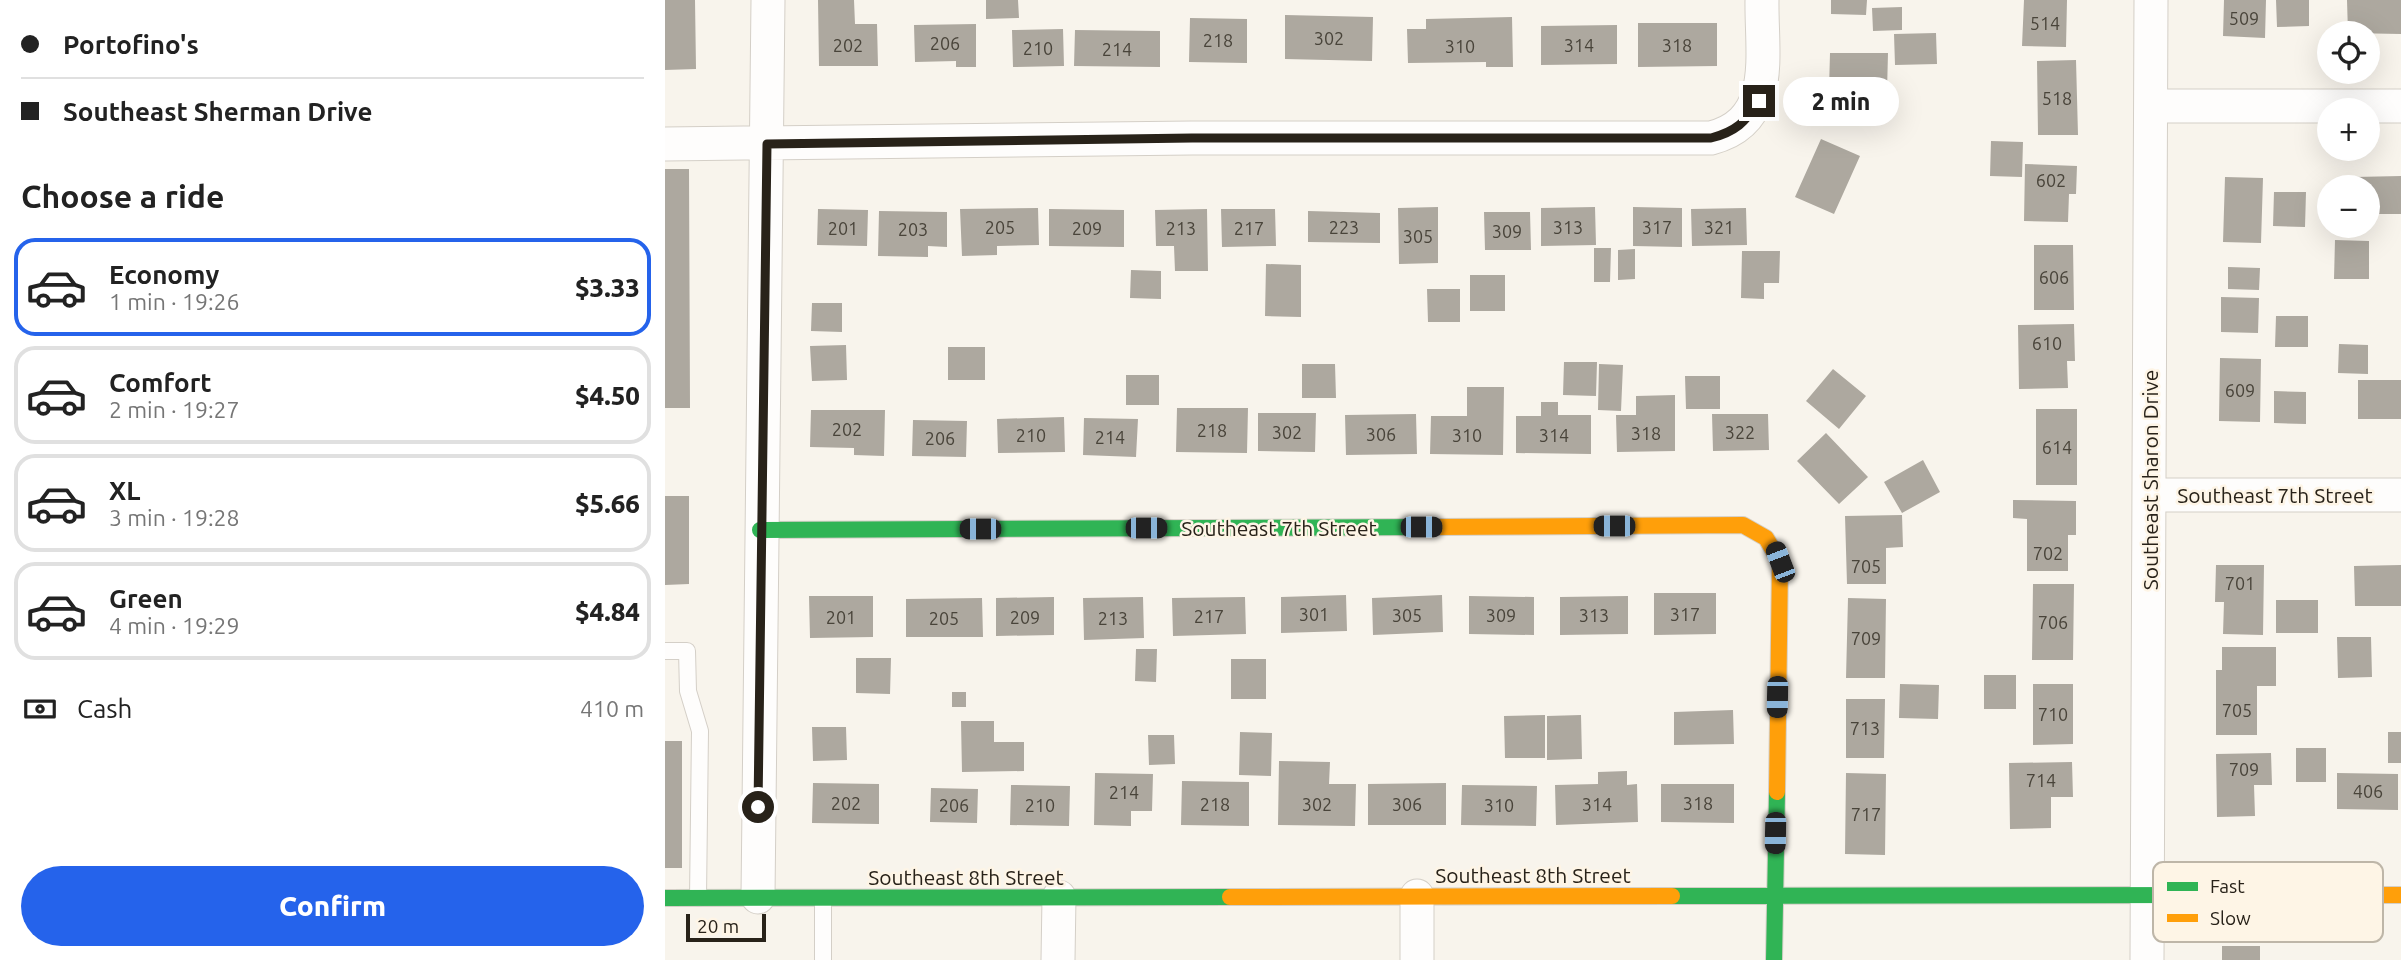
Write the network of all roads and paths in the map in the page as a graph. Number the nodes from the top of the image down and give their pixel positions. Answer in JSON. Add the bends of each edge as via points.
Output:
{"nodes":[{"id":1,"x":768,"y":0,"type":"edge"},
{"id":2,"x":1762,"y":0,"type":"edge"},
{"id":3,"x":2151,"y":0,"type":"edge"},
{"id":4,"x":2151,"y":106,"type":"junction"},
{"id":5,"x":2401,"y":106,"type":"edge"},
{"id":6,"x":665,"y":144,"type":"edge"},
{"id":7,"x":767,"y":144,"type":"junction"},
{"id":8,"x":2150,"y":495,"type":"junction"},
{"id":9,"x":2401,"y":495,"type":"edge"},
{"id":10,"x":759,"y":530,"type":"junction"},
{"id":11,"x":665,"y":651,"type":"edge"},
{"id":12,"x":2147,"y":895,"type":"junction"},
{"id":13,"x":2153,"y":895,"type":"edge"},
{"id":14,"x":2383,"y":895,"type":"edge"},
{"id":15,"x":2401,"y":895,"type":"edge"},
{"id":16,"x":1417,"y":896,"type":"junction"},
{"id":17,"x":1775,"y":896,"type":"junction"},
{"id":18,"x":758,"y":897,"type":"junction"},
{"id":19,"x":1059,"y":897,"type":"junction"},
{"id":20,"x":665,"y":898,"type":"edge"},
{"id":21,"x":698,"y":898,"type":"junction"},
{"id":22,"x":823,"y":898,"type":"junction"},
{"id":23,"x":823,"y":960,"type":"edge"},
{"id":24,"x":1058,"y":960,"type":"edge"},
{"id":25,"x":1416,"y":960,"type":"edge"},
{"id":26,"x":1774,"y":960,"type":"edge"},
{"id":27,"x":2147,"y":960,"type":"edge"}],
"edges":[{"from":1,"to":7,"type":"street"},
{"from":2,"to":7,"type":"street","via":[[1759,101],[1747,120],[1728,134],[1711,138]]},
{"from":3,"to":4,"type":"street","name":"Southeast Sharon Drive"},
{"from":4,"to":5,"type":"street"},
{"from":4,"to":8,"type":"street","name":"Southeast Sharon Drive"},
{"from":6,"to":7,"type":"street"},
{"from":7,"to":10,"type":"street"},
{"from":8,"to":9,"type":"street","name":"Southeast 7th Street"},
{"from":8,"to":12,"type":"street","name":"Southeast Sharon Drive"},
{"from":10,"to":17,"type":"street","name":"Southeast 7th Street","via":[[1742,525],[1759,531],[1773,544],[1780,562]]},
{"from":10,"to":18,"type":"street"},
{"from":11,"to":21,"type":"lane","via":[[687,651],[688,691],[700,732]]},
{"from":12,"to":13,"type":"street","name":"Southeast 8th Street"},
{"from":12,"to":17,"type":"street","name":"Southeast 8th Street"},
{"from":12,"to":27,"type":"street","name":"Southeast Sharon Drive"},
{"from":14,"to":15,"type":"street","name":"Southeast 8th Street"},
{"from":16,"to":17,"type":"street","name":"Southeast 8th Street"},
{"from":16,"to":19,"type":"street","name":"Southeast 8th Street"},
{"from":16,"to":25,"type":"street"},
{"from":17,"to":26,"type":"street"},
{"from":18,"to":21,"type":"street","name":"Southeast 8th Street"},
{"from":18,"to":22,"type":"street","name":"Southeast 8th Street"},
{"from":19,"to":22,"type":"street","name":"Southeast 8th Street"},
{"from":19,"to":24,"type":"street"},
{"from":20,"to":21,"type":"street","name":"Southeast 8th Street"},
{"from":22,"to":23,"type":"lane"}]}
